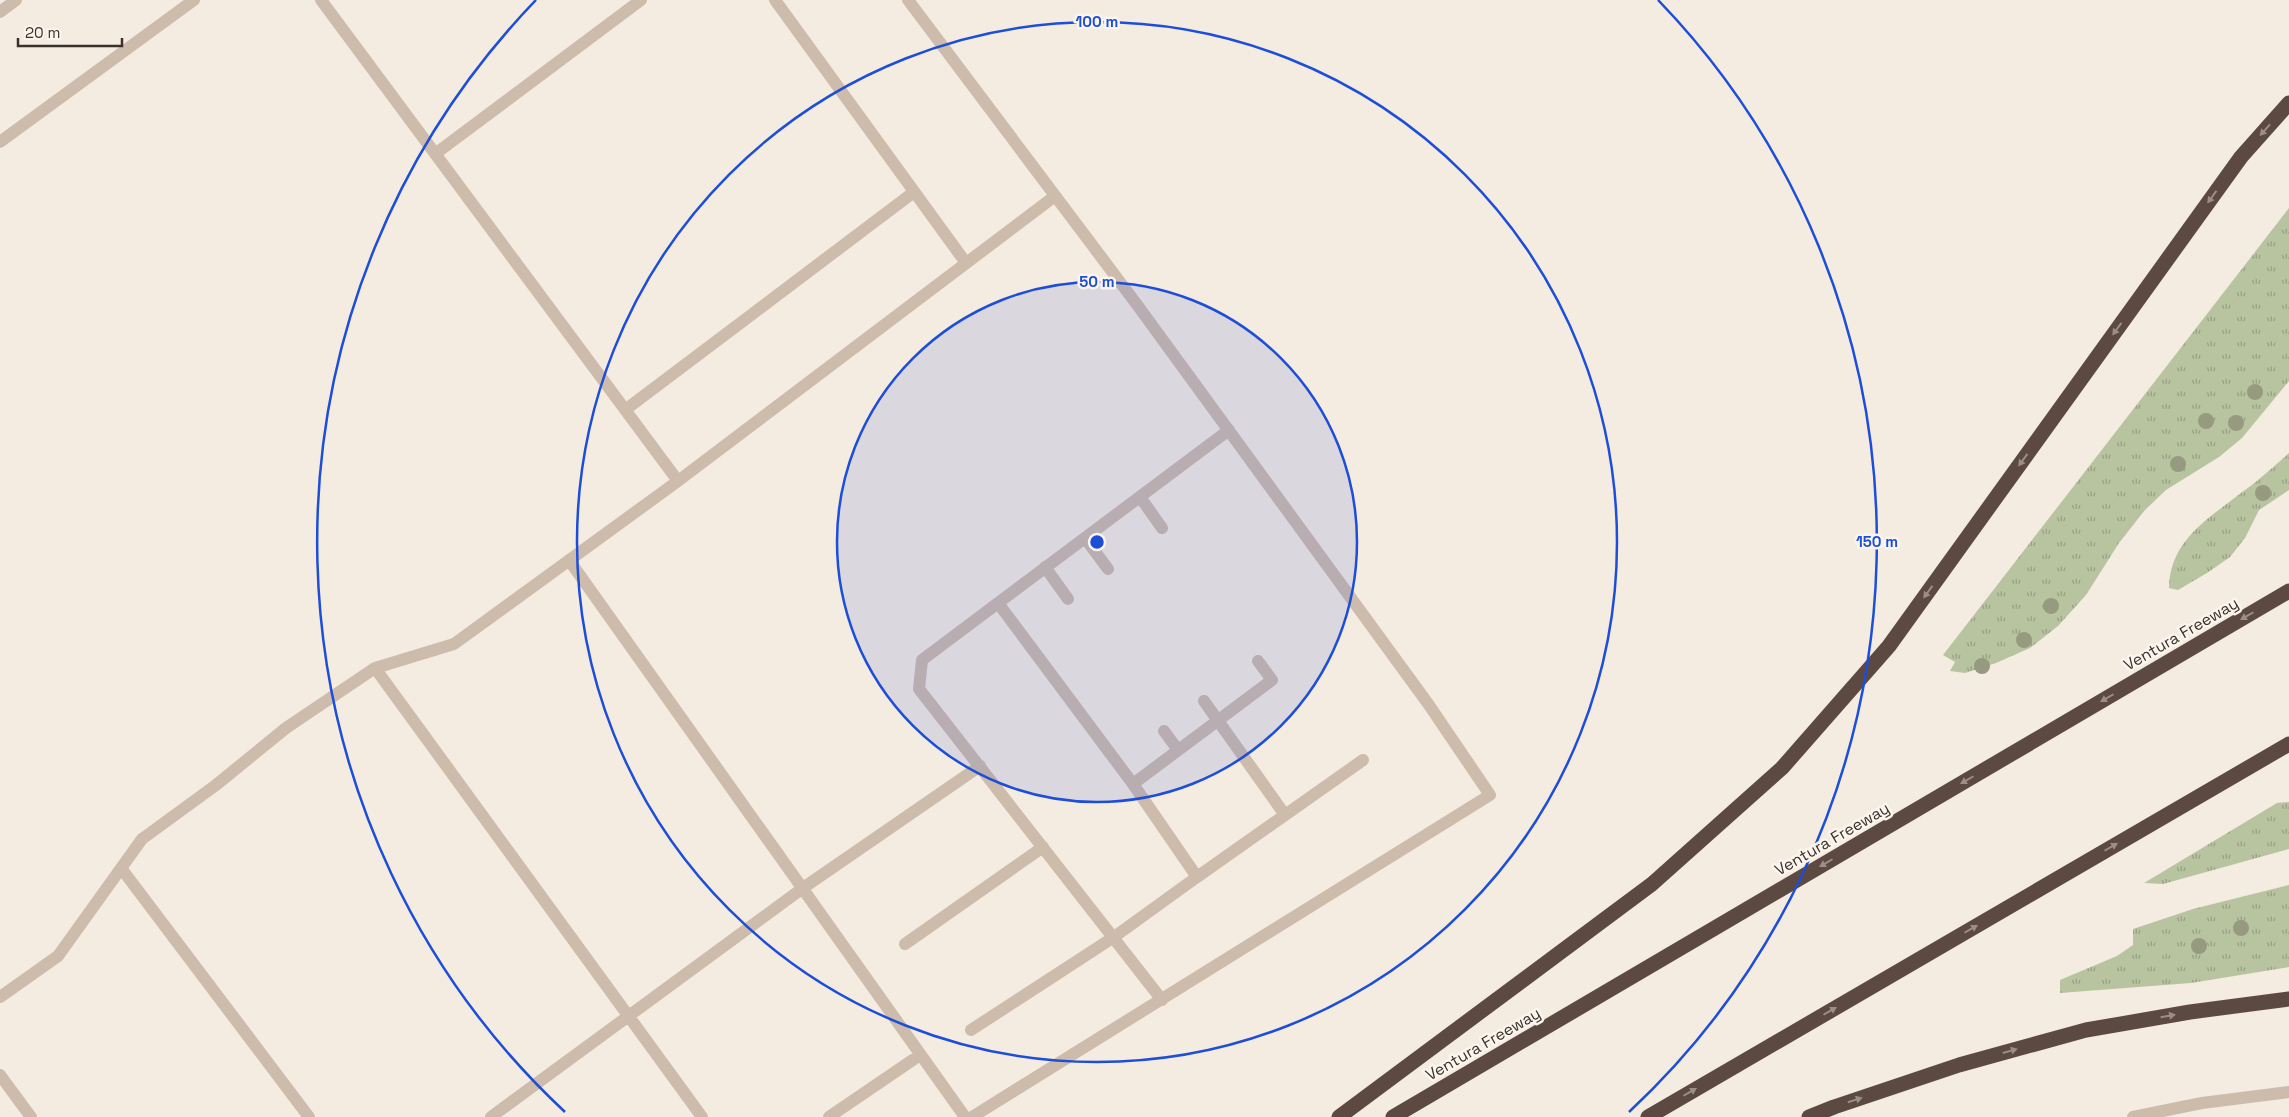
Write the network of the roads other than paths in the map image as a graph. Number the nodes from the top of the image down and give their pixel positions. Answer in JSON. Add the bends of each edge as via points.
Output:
{"nodes":[{"id":1,"x":16,"y":0,"type":"edge"},
{"id":2,"x":194,"y":0,"type":"edge"},
{"id":3,"x":321,"y":0,"type":"edge"},
{"id":4,"x":641,"y":0,"type":"edge"},
{"id":5,"x":775,"y":0,"type":"edge"},
{"id":6,"x":908,"y":0,"type":"edge"},
{"id":7,"x":0,"y":12,"type":"edge"},
{"id":8,"x":2289,"y":103,"type":"edge"},
{"id":9,"x":0,"y":142,"type":"edge"},
{"id":10,"x":435,"y":154,"type":"junction"},
{"id":11,"x":914,"y":192,"type":"junction"},
{"id":12,"x":1055,"y":196,"type":"junction"},
{"id":13,"x":966,"y":263,"type":"junction"},
{"id":14,"x":625,"y":410,"type":"junction"},
{"id":15,"x":1229,"y":430,"type":"junction"},
{"id":16,"x":678,"y":481,"type":"junction"},
{"id":17,"x":1140,"y":496,"type":"junction"},
{"id":18,"x":1162,"y":528,"type":"dead end"},
{"id":19,"x":1085,"y":538,"type":"junction"},
{"id":20,"x":569,"y":560,"type":"junction"},
{"id":21,"x":1045,"y":568,"type":"junction"},
{"id":22,"x":1108,"y":570,"type":"dead end"},
{"id":23,"x":2289,"y":591,"type":"edge"},
{"id":24,"x":1068,"y":599,"type":"dead end"},
{"id":25,"x":998,"y":603,"type":"junction"},
{"id":26,"x":1258,"y":661,"type":"dead end"},
{"id":27,"x":375,"y":668,"type":"junction"},
{"id":28,"x":1204,"y":702,"type":"dead end"},
{"id":29,"x":1218,"y":721,"type":"junction"},
{"id":30,"x":1164,"y":731,"type":"dead end"},
{"id":31,"x":2289,"y":744,"type":"edge"},
{"id":32,"x":1178,"y":750,"type":"junction"},
{"id":33,"x":1363,"y":760,"type":"dead end"},
{"id":34,"x":980,"y":766,"type":"junction"},
{"id":35,"x":1132,"y":784,"type":"junction"},
{"id":36,"x":1285,"y":815,"type":"junction"},
{"id":37,"x":1043,"y":847,"type":"junction"},
{"id":38,"x":121,"y":868,"type":"junction"},
{"id":39,"x":1197,"y":877,"type":"junction"},
{"id":40,"x":803,"y":888,"type":"junction"},
{"id":41,"x":1114,"y":937,"type":"junction"},
{"id":42,"x":905,"y":944,"type":"dead end"},
{"id":43,"x":0,"y":997,"type":"edge"},
{"id":44,"x":2289,"y":999,"type":"edge"},
{"id":45,"x":1162,"y":1000,"type":"junction"},
{"id":46,"x":629,"y":1016,"type":"junction"},
{"id":47,"x":971,"y":1030,"type":"dead end"},
{"id":48,"x":920,"y":1055,"type":"junction"},
{"id":49,"x":0,"y":1076,"type":"edge"},
{"id":50,"x":2289,"y":1092,"type":"edge"},
{"id":51,"x":31,"y":1117,"type":"edge"},
{"id":52,"x":310,"y":1117,"type":"edge"},
{"id":53,"x":491,"y":1117,"type":"edge"},
{"id":54,"x":702,"y":1117,"type":"edge"},
{"id":55,"x":828,"y":1117,"type":"edge"},
{"id":56,"x":964,"y":1117,"type":"edge"},
{"id":57,"x":972,"y":1117,"type":"edge"},
{"id":58,"x":1339,"y":1117,"type":"edge"},
{"id":59,"x":1393,"y":1117,"type":"edge"},
{"id":60,"x":1648,"y":1117,"type":"edge"},
{"id":61,"x":1809,"y":1117,"type":"edge"},
{"id":62,"x":2133,"y":1117,"type":"edge"}],
"edges":[{"from":1,"to":7,"type":"street"},
{"from":2,"to":9,"type":"street"},
{"from":3,"to":10,"type":"street"},
{"from":4,"to":10,"type":"street"},
{"from":5,"to":11,"type":"street"},
{"from":6,"to":12,"type":"street"},
{"from":8,"to":58,"type":"highway","one_way":true,"via":[[2241,157],[1889,646],[1782,768],[1652,884]]},
{"from":10,"to":14,"type":"street"},
{"from":11,"to":13,"type":"street"},
{"from":11,"to":14,"type":"street"},
{"from":12,"to":13,"type":"street"},
{"from":12,"to":15,"type":"street"},
{"from":13,"to":16,"type":"street"},
{"from":14,"to":16,"type":"street"},
{"from":15,"to":17,"type":"street"},
{"from":15,"to":45,"type":"street","via":[[1424,697],[1490,795]]},
{"from":16,"to":20,"type":"street"},
{"from":17,"to":18,"type":"street"},
{"from":17,"to":19,"type":"street"},
{"from":19,"to":21,"type":"street"},
{"from":19,"to":22,"type":"street"},
{"from":20,"to":27,"type":"street","via":[[454,644]]},
{"from":20,"to":40,"type":"street"},
{"from":21,"to":24,"type":"street"},
{"from":21,"to":25,"type":"street"},
{"from":23,"to":59,"type":"highway","name":"Ventura Freeway","one_way":true},
{"from":25,"to":34,"type":"street","via":[[922,660],[919,688]]},
{"from":25,"to":35,"type":"street"},
{"from":26,"to":29,"type":"street","via":[[1272,680]]},
{"from":27,"to":38,"type":"street","via":[[286,728],[142,839]]},
{"from":27,"to":46,"type":"street"},
{"from":28,"to":29,"type":"street"},
{"from":29,"to":32,"type":"street"},
{"from":29,"to":36,"type":"street"},
{"from":30,"to":32,"type":"street"},
{"from":60,"to":31,"type":"highway","one_way":true},
{"from":32,"to":35,"type":"street"},
{"from":33,"to":36,"type":"street"},
{"from":34,"to":37,"type":"street"},
{"from":34,"to":40,"type":"street"},
{"from":35,"to":39,"type":"street"},
{"from":36,"to":39,"type":"street"},
{"from":37,"to":41,"type":"street"},
{"from":37,"to":42,"type":"street"},
{"from":38,"to":43,"type":"street","via":[[58,956]]},
{"from":38,"to":52,"type":"street"},
{"from":39,"to":41,"type":"street"},
{"from":40,"to":46,"type":"street"},
{"from":40,"to":48,"type":"street"},
{"from":41,"to":45,"type":"street"},
{"from":41,"to":47,"type":"street"},
{"from":61,"to":44,"type":"highway","one_way":true,"via":[[1959,1066],[2086,1030]]},
{"from":45,"to":57,"type":"street"},
{"from":46,"to":53,"type":"street"},
{"from":46,"to":54,"type":"street"},
{"from":48,"to":55,"type":"street"},
{"from":48,"to":56,"type":"street"},
{"from":49,"to":51,"type":"street"},
{"from":50,"to":62,"type":"street","via":[[2202,1103]]}]}
